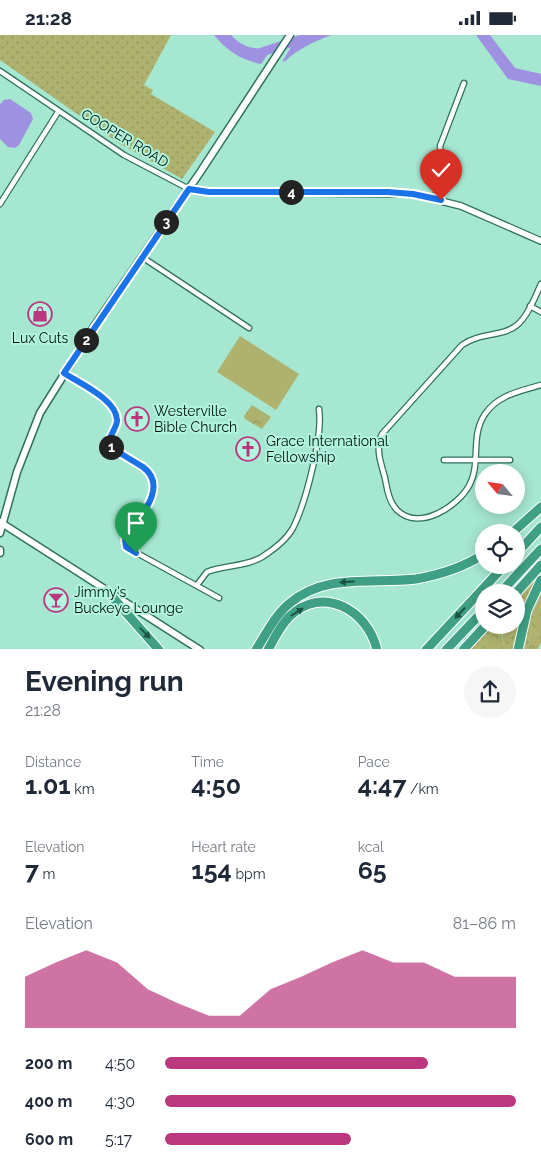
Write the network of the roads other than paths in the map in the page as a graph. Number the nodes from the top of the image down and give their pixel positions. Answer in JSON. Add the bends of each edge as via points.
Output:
{"nodes":[{"id":1,"x":290,"y":35,"type":"edge"},
{"id":2,"x":0,"y":71,"type":"edge"},
{"id":3,"x":464,"y":83,"type":"dead end"},
{"id":4,"x":58,"y":112,"type":"junction"},
{"id":5,"x":189,"y":189,"type":"junction"},
{"id":6,"x":435,"y":198,"type":"junction"},
{"id":7,"x":0,"y":204,"type":"edge"},
{"id":8,"x":541,"y":241,"type":"edge"},
{"id":9,"x":142,"y":257,"type":"junction"},
{"id":10,"x":541,"y":284,"type":"edge"},
{"id":11,"x":530,"y":306,"type":"junction"},
{"id":12,"x":541,"y":312,"type":"edge"},
{"id":13,"x":249,"y":328,"type":"dead end"},
{"id":14,"x":64,"y":373,"type":"junction"},
{"id":15,"x":541,"y":385,"type":"edge"},
{"id":16,"x":319,"y":409,"type":"dead end"},
{"id":17,"x":444,"y":460,"type":"dead end"},
{"id":18,"x":475,"y":460,"type":"junction"},
{"id":19,"x":510,"y":460,"type":"dead end"},
{"id":20,"x":541,"y":507,"type":"edge"},
{"id":21,"x":1,"y":524,"type":"edge"},
{"id":22,"x":522,"y":524,"type":"edge"},
{"id":23,"x":541,"y":527,"type":"edge"},
{"id":24,"x":0,"y":533,"type":"edge"},
{"id":25,"x":525,"y":544,"type":"edge"},
{"id":26,"x":541,"y":549,"type":"edge"},
{"id":27,"x":475,"y":559,"type":"edge"},
{"id":28,"x":541,"y":565,"type":"edge"},
{"id":29,"x":497,"y":574,"type":"edge"},
{"id":30,"x":541,"y":580,"type":"edge"},
{"id":31,"x":508,"y":584,"type":"edge"},
{"id":32,"x":524,"y":584,"type":"edge"},
{"id":33,"x":197,"y":585,"type":"junction"},
{"id":34,"x":108,"y":591,"type":"junction"},
{"id":35,"x":219,"y":598,"type":"dead end"},
{"id":36,"x":475,"y":619,"type":"edge"},
{"id":37,"x":477,"y":634,"type":"edge"},
{"id":38,"x":159,"y":649,"type":"edge"},
{"id":39,"x":200,"y":649,"type":"edge"},
{"id":40,"x":256,"y":649,"type":"edge"},
{"id":41,"x":268,"y":649,"type":"edge"},
{"id":42,"x":377,"y":649,"type":"edge"},
{"id":43,"x":426,"y":649,"type":"edge"},
{"id":44,"x":446,"y":649,"type":"edge"},
{"id":45,"x":463,"y":649,"type":"edge"},
{"id":46,"x":518,"y":649,"type":"edge"}],
"edges":[{"from":1,"to":5,"type":"main road"},
{"from":2,"to":4,"type":"street","name":"COOPER ROAD"},
{"from":3,"to":6,"type":"street","via":[[440,146],[442,170]]},
{"from":4,"to":5,"type":"street","name":"COOPER ROAD","via":[[124,155]]},
{"from":4,"to":7,"type":"street"},
{"from":5,"to":6,"type":"street","name":"COOPER ROAD","via":[[209,192],[388,192]]},
{"from":5,"to":9,"type":"main road"},
{"from":6,"to":8,"type":"street","name":"COOPER ROAD"},
{"from":9,"to":13,"type":"street"},
{"from":9,"to":14,"type":"main road"},
{"from":10,"to":11,"type":"street"},
{"from":11,"to":12,"type":"street"},
{"from":11,"to":18,"type":"street","via":[[517,326],[478,336],[462,345],[386,428],[379,441],[378,450],[390,498],[398,511],[412,518],[442,512],[465,494]]},
{"from":14,"to":21,"type":"main road","via":[[40,413]]},
{"from":14,"to":33,"type":"street","via":[[114,408],[117,418],[110,446],[143,467],[155,484],[154,494],[125,539],[126,547]]},
{"from":15,"to":18,"type":"street","via":[[503,398],[490,408],[478,429]]},
{"from":16,"to":33,"type":"street","via":[[321,420],[311,473],[286,538],[262,557],[207,572]]},
{"from":17,"to":18,"type":"street"},
{"from":18,"to":19,"type":"street"},
{"from":20,"to":22,"type":"highway"},
{"from":21,"to":24,"type":"main road"},
{"from":21,"to":34,"type":"main road"},
{"from":23,"to":25,"type":"highway"},
{"from":26,"to":31,"type":"highway"},
{"from":27,"to":40,"type":"highway","one_way":true,"via":[[437,575],[339,582],[314,588],[289,604]]},
{"from":28,"to":32,"type":"highway"},
{"from":29,"to":43,"type":"highway","one_way":true},
{"from":30,"to":46,"type":"highway","via":[[524,619]]},
{"from":33,"to":35,"type":"street"},
{"from":34,"to":38,"type":"highway","one_way":true},
{"from":34,"to":39,"type":"main road"},
{"from":36,"to":44,"type":"highway"},
{"from":37,"to":45,"type":"highway"},
{"from":41,"to":42,"type":"highway","one_way":true,"via":[[289,617],[320,602],[339,605],[357,613],[370,629]]}]}
